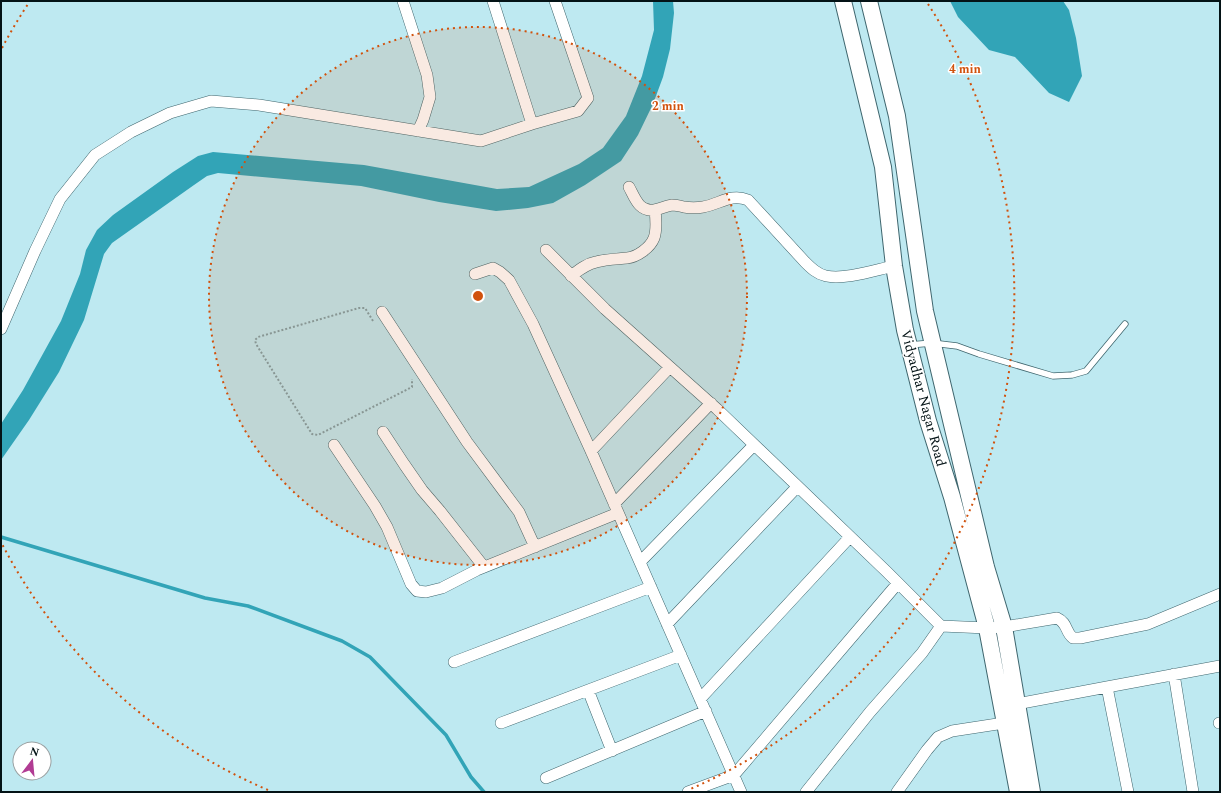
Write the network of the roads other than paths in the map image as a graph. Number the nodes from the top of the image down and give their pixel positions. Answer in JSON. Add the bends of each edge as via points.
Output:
{"nodes":[{"id":1,"x":404,"y":1,"type":"edge"},
{"id":2,"x":493,"y":1,"type":"edge"},
{"id":3,"x":555,"y":1,"type":"edge"},
{"id":4,"x":843,"y":1,"type":"edge"},
{"id":5,"x":869,"y":1,"type":"edge"},
{"id":6,"x":532,"y":124,"type":"junction"},
{"id":7,"x":418,"y":131,"type":"junction"},
{"id":8,"x":629,"y":187,"type":"dead end"},
{"id":9,"x":655,"y":210,"type":"junction"},
{"id":10,"x":546,"y":250,"type":"dead end"},
{"id":11,"x":894,"y":266,"type":"junction"},
{"id":12,"x":475,"y":274,"type":"dead end"},
{"id":13,"x":571,"y":276,"type":"junction"},
{"id":14,"x":382,"y":312,"type":"dead end"},
{"id":15,"x":1125,"y":324,"type":"dead end"},
{"id":16,"x":1,"y":329,"type":"edge"},
{"id":17,"x":932,"y":343,"type":"junction"},
{"id":18,"x":909,"y":345,"type":"junction"},
{"id":19,"x":670,"y":368,"type":"junction"},
{"id":20,"x":711,"y":404,"type":"junction"},
{"id":21,"x":383,"y":432,"type":"dead end"},
{"id":22,"x":334,"y":445,"type":"dead end"},
{"id":23,"x":754,"y":445,"type":"junction"},
{"id":24,"x":591,"y":451,"type":"junction"},
{"id":25,"x":797,"y":487,"type":"junction"},
{"id":26,"x":616,"y":509,"type":"junction"},
{"id":27,"x":850,"y":537,"type":"junction"},
{"id":28,"x":535,"y":547,"type":"junction"},
{"id":29,"x":640,"y":562,"type":"junction"},
{"id":30,"x":484,"y":567,"type":"junction"},
{"id":31,"x":898,"y":583,"type":"junction"},
{"id":32,"x":651,"y":587,"type":"junction"},
{"id":33,"x":1220,"y":594,"type":"edge"},
{"id":34,"x":667,"y":624,"type":"junction"},
{"id":35,"x":941,"y":626,"type":"junction"},
{"id":36,"x":1004,"y":627,"type":"junction"},
{"id":37,"x":987,"y":628,"type":"junction"},
{"id":38,"x":681,"y":655,"type":"junction"},
{"id":39,"x":454,"y":662,"type":"dead end"},
{"id":40,"x":1220,"y":666,"type":"edge"},
{"id":41,"x":1174,"y":674,"type":"junction"},
{"id":42,"x":1107,"y":687,"type":"junction"},
{"id":43,"x":588,"y":690,"type":"junction"},
{"id":44,"x":700,"y":698,"type":"junction"},
{"id":45,"x":1017,"y":704,"type":"junction"},
{"id":46,"x":1001,"y":706,"type":"junction"},
{"id":47,"x":706,"y":711,"type":"junction"},
{"id":48,"x":501,"y":723,"type":"dead end"},
{"id":49,"x":1004,"y":723,"type":"junction"},
{"id":50,"x":612,"y":751,"type":"junction"},
{"id":51,"x":734,"y":775,"type":"junction"},
{"id":52,"x":546,"y":778,"type":"dead end"},
{"id":53,"x":688,"y":792,"type":"edge"},
{"id":54,"x":741,"y":792,"type":"edge"},
{"id":55,"x":806,"y":792,"type":"edge"},
{"id":56,"x":897,"y":792,"type":"edge"},
{"id":57,"x":1018,"y":792,"type":"edge"},
{"id":58,"x":1032,"y":792,"type":"edge"},
{"id":59,"x":1128,"y":792,"type":"edge"},
{"id":60,"x":1193,"y":792,"type":"edge"}],
"edges":[{"from":1,"to":7,"type":"street","via":[[427,75],[430,97]]},
{"from":2,"to":6,"type":"street"},
{"from":3,"to":6,"type":"street","via":[[588,98],[578,111]]},
{"from":4,"to":11,"type":"main road","name":"Vidyadhar Nagar Road","via":[[882,167]]},
{"from":5,"to":17,"type":"main road","name":"Vidyadhar Nagar Road","via":[[897,116],[925,311]]},
{"from":6,"to":7,"type":"street","via":[[481,141]]},
{"from":7,"to":16,"type":"street","via":[[211,101],[170,113],[131,132],[95,154],[60,199]]},
{"from":8,"to":9,"type":"street","via":[[640,206],[646,210]]},
{"from":9,"to":11,"type":"street","via":[[675,205],[704,207],[741,197],[753,205],[815,272],[826,276],[851,275]]},
{"from":9,"to":13,"type":"street","via":[[653,239],[642,253],[629,258],[595,262]]},
{"from":10,"to":13,"type":"street"},
{"from":11,"to":18,"type":"main road","name":"Vidyadhar Nagar Road"},
{"from":12,"to":24,"type":"street","via":[[492,268],[508,280],[533,324]]},
{"from":13,"to":19,"type":"street"},
{"from":14,"to":28,"type":"street","via":[[467,442],[519,512]]},
{"from":15,"to":17,"type":"lane","via":[[1086,371],[1072,375],[1053,376],[958,346]]},
{"from":17,"to":18,"type":"lane"},
{"from":17,"to":36,"type":"main road","name":"Vidyadhar Nagar Road","via":[[986,567]]},
{"from":18,"to":37,"type":"main road","name":"Vidyadhar Nagar Road"},
{"from":19,"to":20,"type":"street"},
{"from":19,"to":24,"type":"street"},
{"from":20,"to":23,"type":"street"},
{"from":20,"to":26,"type":"street"},
{"from":21,"to":30,"type":"street","via":[[422,490]]},
{"from":22,"to":30,"type":"street","via":[[387,527],[411,584],[417,591],[426,592],[442,588]]},
{"from":23,"to":25,"type":"street"},
{"from":23,"to":29,"type":"street"},
{"from":24,"to":26,"type":"street"},
{"from":25,"to":27,"type":"street"},
{"from":25,"to":34,"type":"street"},
{"from":26,"to":28,"type":"street"},
{"from":26,"to":29,"type":"street"},
{"from":27,"to":31,"type":"street"},
{"from":27,"to":44,"type":"street"},
{"from":28,"to":30,"type":"street"},
{"from":29,"to":32,"type":"street"},
{"from":31,"to":35,"type":"street"},
{"from":31,"to":51,"type":"street"},
{"from":32,"to":34,"type":"street"},
{"from":32,"to":39,"type":"street"},
{"from":33,"to":36,"type":"street","via":[[1148,624],[1080,638],[1069,636],[1065,624],[1057,618]]},
{"from":34,"to":38,"type":"street"},
{"from":35,"to":37,"type":"street"},
{"from":35,"to":55,"type":"street","via":[[922,653],[870,712]]},
{"from":36,"to":37,"type":"street"},
{"from":36,"to":45,"type":"main road","name":"Vidyadhar Nagar Road"},
{"from":37,"to":46,"type":"main road","name":"Vidyadhar Nagar Road"},
{"from":38,"to":43,"type":"street"},
{"from":38,"to":44,"type":"street"},
{"from":40,"to":41,"type":"street"},
{"from":41,"to":42,"type":"street"},
{"from":41,"to":60,"type":"street"},
{"from":42,"to":45,"type":"street"},
{"from":42,"to":59,"type":"street"},
{"from":43,"to":48,"type":"street"},
{"from":43,"to":50,"type":"street"},
{"from":44,"to":47,"type":"street"},
{"from":45,"to":46,"type":"street"},
{"from":45,"to":58,"type":"main road","name":"Vidyadhar Nagar Road"},
{"from":46,"to":49,"type":"main road","name":"Vidyadhar Nagar Road"},
{"from":47,"to":50,"type":"street"},
{"from":47,"to":51,"type":"street"},
{"from":49,"to":56,"type":"street","via":[[952,731],[938,738]]},
{"from":49,"to":57,"type":"main road","name":"Vidyadhar Nagar Road"},
{"from":50,"to":52,"type":"street"},
{"from":51,"to":53,"type":"street"},
{"from":51,"to":54,"type":"street"}]}
